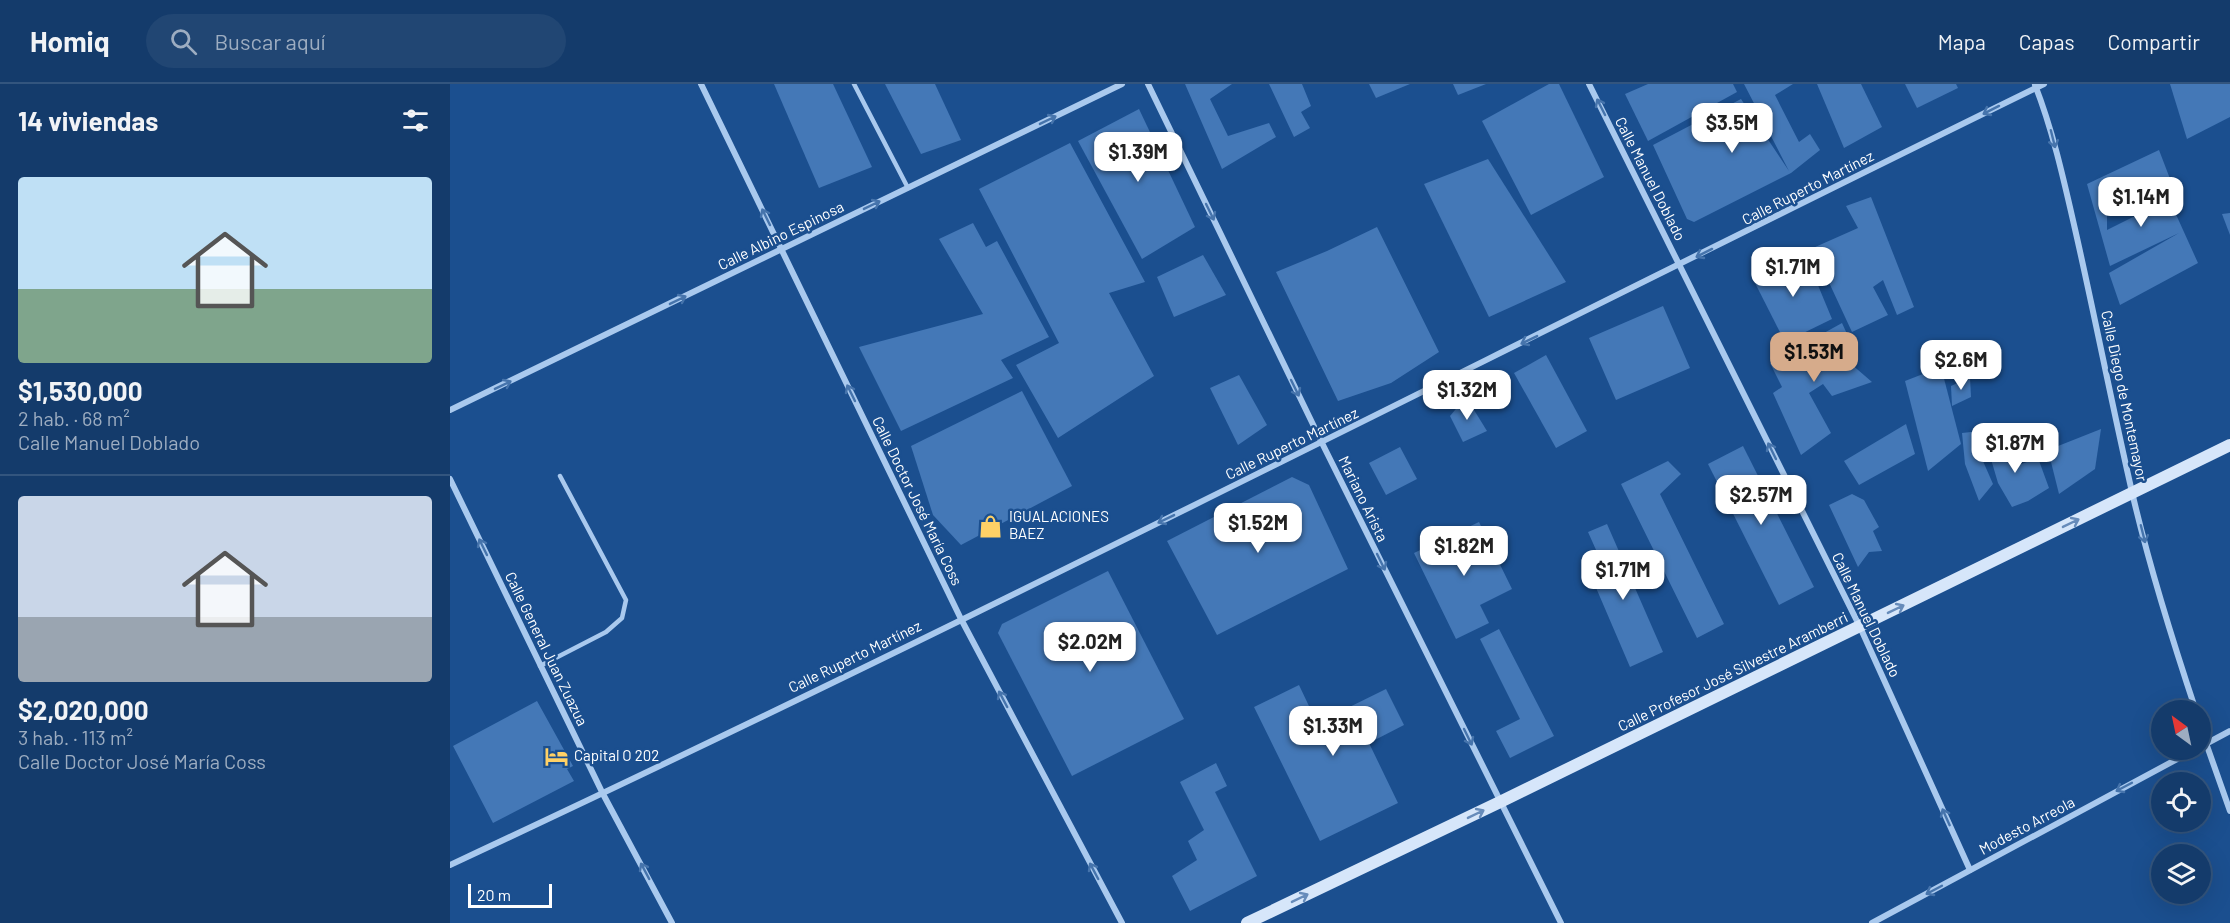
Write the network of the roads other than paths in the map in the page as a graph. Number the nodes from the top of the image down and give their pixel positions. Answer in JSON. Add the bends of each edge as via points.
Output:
{"nodes":[{"id":1,"x":701,"y":84,"type":"edge"},
{"id":2,"x":854,"y":84,"type":"edge"},
{"id":3,"x":1122,"y":84,"type":"edge"},
{"id":4,"x":1148,"y":84,"type":"edge"},
{"id":5,"x":1589,"y":84,"type":"edge"},
{"id":6,"x":2043,"y":84,"type":"edge"},
{"id":7,"x":2036,"y":86,"type":"edge"},
{"id":8,"x":908,"y":188,"type":"junction"},
{"id":9,"x":782,"y":250,"type":"junction"},
{"id":10,"x":1680,"y":265,"type":"junction"},
{"id":11,"x":450,"y":410,"type":"edge"},
{"id":12,"x":1322,"y":443,"type":"junction"},
{"id":13,"x":2230,"y":445,"type":"edge"},
{"id":14,"x":560,"y":476,"type":"dead end"},
{"id":15,"x":450,"y":479,"type":"edge"},
{"id":16,"x":2132,"y":492,"type":"junction"},
{"id":17,"x":961,"y":619,"type":"junction"},
{"id":18,"x":1860,"y":627,"type":"junction"},
{"id":19,"x":540,"y":666,"type":"junction"},
{"id":20,"x":2192,"y":700,"type":"edge"},
{"id":21,"x":2230,"y":731,"type":"edge"},
{"id":22,"x":2211,"y":741,"type":"edge"},
{"id":23,"x":2175,"y":760,"type":"edge"},
{"id":24,"x":2209,"y":760,"type":"edge"},
{"id":25,"x":603,"y":794,"type":"junction"},
{"id":26,"x":1500,"y":802,"type":"junction"},
{"id":27,"x":2230,"y":811,"type":"edge"},
{"id":28,"x":450,"y":865,"type":"edge"},
{"id":29,"x":1970,"y":870,"type":"junction"},
{"id":30,"x":1264,"y":919,"type":"edge"},
{"id":31,"x":672,"y":923,"type":"edge"},
{"id":32,"x":1122,"y":923,"type":"edge"},
{"id":33,"x":1247,"y":923,"type":"edge"},
{"id":34,"x":1561,"y":923,"type":"edge"},
{"id":35,"x":1872,"y":923,"type":"edge"}],
"edges":[{"from":9,"to":1,"type":"street","name":"Calle Doctor José María Coss","one_way":true},
{"from":2,"to":8,"type":"lane"},
{"from":8,"to":3,"type":"street","name":"Calle Albino Espinosa","one_way":true},
{"from":4,"to":12,"type":"street","name":"Mariano Arista","one_way":true},
{"from":10,"to":5,"type":"street","name":"Calle Manuel Doblado","one_way":true},
{"from":6,"to":7,"type":"street","name":"Calle Ruperto Martínez"},
{"from":7,"to":10,"type":"street","name":"Calle Ruperto Martínez","one_way":true},
{"from":7,"to":16,"type":"street","name":"Calle Diego de Montemayor","one_way":true,"via":[[2067,194]]},
{"from":9,"to":8,"type":"street","name":"Calle Albino Espinosa","one_way":true},
{"from":11,"to":9,"type":"street","name":"Calle Albino Espinosa","one_way":true},
{"from":17,"to":9,"type":"street","name":"Calle Doctor José María Coss","one_way":true},
{"from":10,"to":12,"type":"street","name":"Calle Ruperto Martínez","one_way":true},
{"from":18,"to":10,"type":"street","name":"Calle Manuel Doblado","one_way":true},
{"from":12,"to":17,"type":"street","name":"Calle Ruperto Martínez","one_way":true},
{"from":12,"to":26,"type":"street","name":"Mariano Arista","one_way":true},
{"from":13,"to":16,"type":"main road","name":"Calle Profesor José Silvestre Aramberri"},
{"from":14,"to":19,"type":"lane","via":[[626,600],[622,618],[606,632]]},
{"from":19,"to":15,"type":"street","name":"Calle General Juan Zuazua","one_way":true},
{"from":18,"to":16,"type":"main road","name":"Calle Profesor José Silvestre Aramberri","one_way":true},
{"from":16,"to":20,"type":"street","name":"Calle Diego de Montemayor","one_way":true,"via":[[2157,592]]},
{"from":17,"to":25,"type":"street","name":"Calle Ruperto Martínez"},
{"from":32,"to":17,"type":"street","name":"Calle Doctor José María Coss","one_way":true},
{"from":18,"to":26,"type":"main road","name":"Calle Profesor José Silvestre Aramberri"},
{"from":29,"to":18,"type":"street","name":"Calle Manuel Doblado","one_way":true},
{"from":19,"to":25,"type":"street","name":"Calle General Juan Zuazua"},
{"from":21,"to":22,"type":"street"},
{"from":23,"to":29,"type":"street","name":"Modesto Arreola","one_way":true},
{"from":24,"to":27,"type":"street"},
{"from":25,"to":28,"type":"street","name":"Calle Ruperto Martínez"},
{"from":31,"to":25,"type":"street","name":"Calle General Juan Zuazua","one_way":true},
{"from":30,"to":26,"type":"main road","name":"Calle Profesor José Silvestre Aramberri","one_way":true},
{"from":26,"to":34,"type":"street","name":"Mariano Arista"},
{"from":29,"to":35,"type":"street","name":"Modesto Arreola","one_way":true},
{"from":30,"to":33,"type":"main road","name":"Calle Profesor José Silvestre Aramberri"}]}
